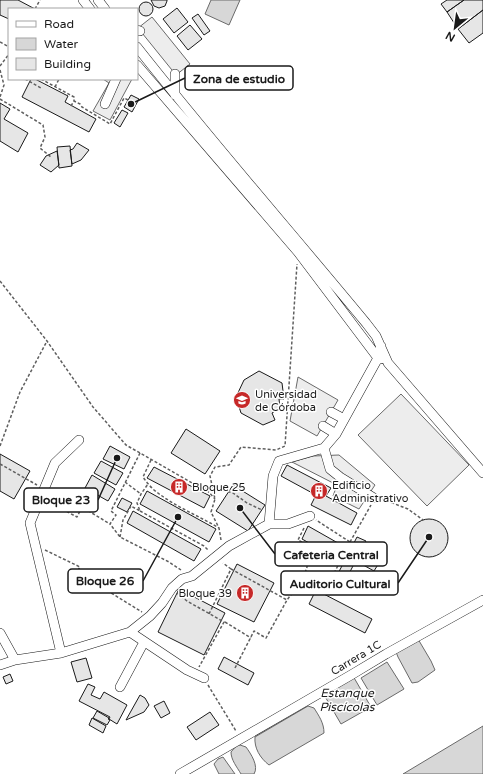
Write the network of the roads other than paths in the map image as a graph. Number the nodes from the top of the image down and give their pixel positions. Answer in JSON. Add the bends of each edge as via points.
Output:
{"nodes":[{"id":1,"x":83,"y":0,"type":"edge"},
{"id":2,"x":98,"y":0,"type":"edge"},
{"id":3,"x":89,"y":8,"type":"edge"},
{"id":4,"x":104,"y":8,"type":"edge"},
{"id":5,"x":138,"y":48,"type":"edge"},
{"id":6,"x":138,"y":66,"type":"edge"},
{"id":7,"x":175,"y":74,"type":"dead end"},
{"id":8,"x":114,"y":80,"type":"edge"},
{"id":9,"x":176,"y":102,"type":"junction"},
{"id":10,"x":105,"y":104,"type":"dead end"},
{"id":11,"x":238,"y":177,"type":"junction"},
{"id":12,"x":381,"y":346,"type":"junction"},
{"id":13,"x":378,"y":358,"type":"junction"},
{"id":14,"x":388,"y":363,"type":"junction"},
{"id":15,"x":331,"y":412,"type":"dead end"},
{"id":16,"x":344,"y":419,"type":"junction"},
{"id":17,"x":323,"y":426,"type":"dead end"},
{"id":18,"x":336,"y":434,"type":"junction"},
{"id":19,"x":79,"y":440,"type":"dead end"},
{"id":20,"x":324,"y":448,"type":"junction"},
{"id":21,"x":483,"y":473,"type":"edge"},
{"id":22,"x":374,"y":498,"type":"road end"},
{"id":23,"x":310,"y":516,"type":"road end"},
{"id":24,"x":269,"y":524,"type":"junction"},
{"id":25,"x":483,"y":600,"type":"edge"},
{"id":26,"x":130,"y":632,"type":"junction"},
{"id":27,"x":0,"y":633,"type":"edge"},
{"id":28,"x":144,"y":642,"type":"junction"},
{"id":29,"x":61,"y":653,"type":"junction"},
{"id":30,"x":15,"y":660,"type":"junction"},
{"id":31,"x":0,"y":665,"type":"edge"},
{"id":32,"x":200,"y":676,"type":"road end"},
{"id":33,"x":120,"y":687,"type":"dead end"},
{"id":34,"x":180,"y":774,"type":"edge"}],
"edges":[{"from":1,"to":3,"type":"street"},
{"from":2,"to":4,"type":"street"},
{"from":5,"to":9,"type":"street"},
{"from":6,"to":9,"type":"street"},
{"from":7,"to":9,"type":"street"},
{"from":8,"to":10,"type":"street"},
{"from":9,"to":11,"type":"street"},
{"from":11,"to":12,"type":"street","via":[[300,243],[366,323]]},
{"from":11,"to":13,"type":"street"},
{"from":12,"to":13,"type":"street"},
{"from":12,"to":14,"type":"street"},
{"from":13,"to":14,"type":"street"},
{"from":13,"to":16,"type":"street"},
{"from":14,"to":21,"type":"street"},
{"from":15,"to":16,"type":"street"},
{"from":16,"to":18,"type":"street"},
{"from":17,"to":18,"type":"street"},
{"from":18,"to":20,"type":"street"},
{"from":19,"to":29,"type":"street","via":[[55,463],[30,523]]},
{"from":20,"to":22,"type":"street","via":[[330,470]]},
{"from":20,"to":24,"type":"street","via":[[280,461],[273,476]]},
{"from":23,"to":24,"type":"street","via":[[288,524]]},
{"from":24,"to":26,"type":"street","via":[[229,546],[192,576],[182,579],[150,616]]},
{"from":25,"to":34,"type":"street","name":"Carrera 1C"},
{"from":26,"to":28,"type":"street"},
{"from":26,"to":29,"type":"street"},
{"from":27,"to":30,"type":"street"},
{"from":28,"to":32,"type":"street"},
{"from":28,"to":33,"type":"street"},
{"from":29,"to":30,"type":"street"},
{"from":30,"to":31,"type":"street"}]}
